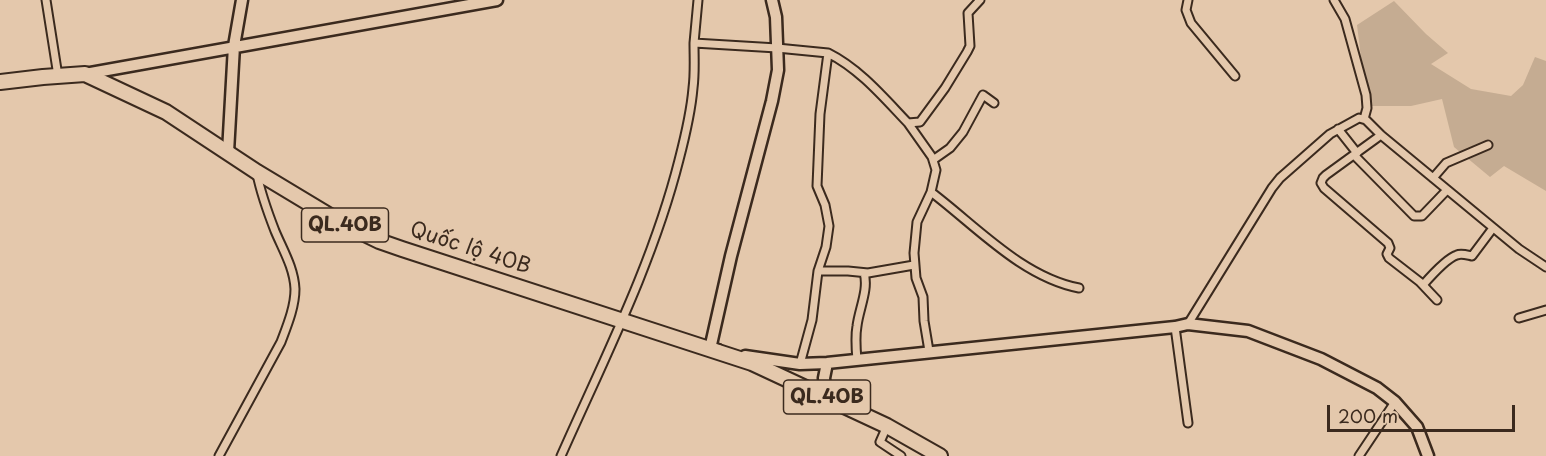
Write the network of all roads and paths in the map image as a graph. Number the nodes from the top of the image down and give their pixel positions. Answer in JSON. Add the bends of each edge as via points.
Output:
{"nodes":[{"id":1,"x":46,"y":0,"type":"edge"},
{"id":2,"x":242,"y":0,"type":"edge"},
{"id":3,"x":498,"y":0,"type":"edge"},
{"id":4,"x":698,"y":0,"type":"edge"},
{"id":5,"x":772,"y":0,"type":"edge"},
{"id":6,"x":980,"y":0,"type":"edge"},
{"id":7,"x":1188,"y":0,"type":"edge"},
{"id":8,"x":1334,"y":0,"type":"edge"},
{"id":9,"x":694,"y":43,"type":"junction"},
{"id":10,"x":234,"y":46,"type":"junction"},
{"id":11,"x":777,"y":48,"type":"junction"},
{"id":12,"x":828,"y":53,"type":"junction"},
{"id":13,"x":85,"y":74,"type":"junction"},
{"id":14,"x":58,"y":76,"type":"junction"},
{"id":15,"x":1235,"y":76,"type":"dead end"},
{"id":16,"x":0,"y":82,"type":"edge"},
{"id":17,"x":994,"y":103,"type":"dead end"},
{"id":18,"x":1364,"y":119,"type":"junction"},
{"id":19,"x":908,"y":123,"type":"junction"},
{"id":20,"x":1338,"y":129,"type":"junction"},
{"id":21,"x":1381,"y":135,"type":"junction"},
{"id":22,"x":1488,"y":145,"type":"dead end"},
{"id":23,"x":228,"y":152,"type":"junction"},
{"id":24,"x":1356,"y":154,"type":"junction"},
{"id":25,"x":933,"y":160,"type":"junction"},
{"id":26,"x":257,"y":172,"type":"junction"},
{"id":27,"x":1433,"y":178,"type":"junction"},
{"id":28,"x":1446,"y":190,"type":"junction"},
{"id":29,"x":931,"y":192,"type":"junction"},
{"id":30,"x":1493,"y":228,"type":"junction"},
{"id":31,"x":914,"y":265,"type":"junction"},
{"id":32,"x":1546,"y":267,"type":"edge"},
{"id":33,"x":818,"y":271,"type":"junction"},
{"id":34,"x":864,"y":273,"type":"junction"},
{"id":35,"x":1423,"y":285,"type":"junction"},
{"id":36,"x":1079,"y":288,"type":"dead end"},
{"id":37,"x":1437,"y":300,"type":"dead end"},
{"id":38,"x":1546,"y":310,"type":"edge"},
{"id":39,"x":1519,"y":318,"type":"dead end"},
{"id":40,"x":622,"y":320,"type":"junction"},
{"id":41,"x":1188,"y":324,"type":"junction"},
{"id":42,"x":1175,"y":327,"type":"junction"},
{"id":43,"x":710,"y":349,"type":"junction"},
{"id":44,"x":929,"y":351,"type":"junction"},
{"id":45,"x":857,"y":360,"type":"junction"},
{"id":46,"x":827,"y":363,"type":"junction"},
{"id":47,"x":800,"y":364,"type":"junction"},
{"id":48,"x":826,"y":397,"type":"junction"},
{"id":49,"x":1395,"y":402,"type":"junction"},
{"id":50,"x":1188,"y":423,"type":"dead end"},
{"id":51,"x":887,"y":426,"type":"junction"},
{"id":52,"x":219,"y":456,"type":"edge"},
{"id":53,"x":561,"y":456,"type":"edge"},
{"id":54,"x":901,"y":456,"type":"edge"},
{"id":55,"x":940,"y":456,"type":"edge"},
{"id":56,"x":1359,"y":456,"type":"edge"},
{"id":57,"x":1428,"y":456,"type":"edge"}],
"edges":[{"from":1,"to":14,"type":"street"},
{"from":2,"to":10,"type":"main road"},
{"from":3,"to":10,"type":"main road"},
{"from":4,"to":9,"type":"street"},
{"from":5,"to":11,"type":"main road"},
{"from":6,"to":19,"type":"street","via":[[968,13],[970,46],[961,63],[920,122]]},
{"from":7,"to":15,"type":"street","via":[[1186,10],[1191,23]]},
{"from":8,"to":18,"type":"street","via":[[1345,19],[1366,94]]},
{"from":9,"to":11,"type":"street"},
{"from":9,"to":40,"type":"street","via":[[693,88],[674,181]]},
{"from":10,"to":13,"type":"main road"},
{"from":10,"to":23,"type":"main road"},
{"from":11,"to":12,"type":"street"},
{"from":11,"to":43,"type":"main road","via":[[778,70],[772,101]]},
{"from":12,"to":19,"type":"street","via":[[863,78]]},
{"from":12,"to":33,"type":"street","via":[[820,114],[818,186],[829,226]]},
{"from":13,"to":14,"type":"highway","name":"Quốc lộ 40B","number":"QL.40B"},
{"from":13,"to":23,"type":"highway","name":"Quốc lộ 40B","number":"QL.40B","via":[[166,112]]},
{"from":14,"to":16,"type":"highway","name":"Quốc lộ 40B","number":"QL.40B"},
{"from":17,"to":25,"type":"street","via":[[983,95],[963,132]]},
{"from":18,"to":20,"type":"street"},
{"from":18,"to":21,"type":"street"},
{"from":19,"to":25,"type":"street"},
{"from":20,"to":24,"type":"street"},
{"from":20,"to":41,"type":"street","via":[[1276,183]]},
{"from":21,"to":24,"type":"street"},
{"from":21,"to":27,"type":"street"},
{"from":22,"to":27,"type":"street","via":[[1446,163]]},
{"from":23,"to":26,"type":"highway","name":"Quốc lộ 40B","number":"QL.40B"},
{"from":24,"to":28,"type":"street","via":[[1414,216],[1422,216]]},
{"from":24,"to":35,"type":"street","via":[[1321,183],[1388,243],[1389,258]]},
{"from":25,"to":29,"type":"street","via":[[936,170]]},
{"from":26,"to":40,"type":"highway","name":"Quốc lộ 40B","number":"QL.40B","via":[[379,241]]},
{"from":26,"to":52,"type":"street","via":[[266,208],[289,262],[295,291],[280,342]]},
{"from":27,"to":28,"type":"street"},
{"from":28,"to":30,"type":"street"},
{"from":29,"to":31,"type":"street","via":[[917,222]]},
{"from":29,"to":36,"type":"street","via":[[1029,267],[1058,283]]},
{"from":30,"to":32,"type":"street"},
{"from":30,"to":35,"type":"street","via":[[1472,256],[1455,256]]},
{"from":31,"to":34,"type":"street"},
{"from":31,"to":44,"type":"street","via":[[923,297]]},
{"from":33,"to":34,"type":"street"},
{"from":33,"to":47,"type":"street","via":[[812,320]]},
{"from":34,"to":45,"type":"street","via":[[866,284],[856,334]]},
{"from":35,"to":37,"type":"street"},
{"from":38,"to":39,"type":"street"},
{"from":40,"to":43,"type":"highway","name":"Quốc lộ 40B","number":"QL.40B"},
{"from":40,"to":53,"type":"street"},
{"from":41,"to":42,"type":"main road"},
{"from":41,"to":49,"type":"main road","via":[[1248,332],[1321,359],[1377,388]]},
{"from":42,"to":44,"type":"main road"},
{"from":42,"to":50,"type":"street"},
{"from":43,"to":47,"type":"main road"},
{"from":43,"to":48,"type":"highway","name":"Quốc lộ 40B","number":"QL.40B","via":[[752,363]]},
{"from":44,"to":45,"type":"main road"},
{"from":45,"to":46,"type":"main road"},
{"from":46,"to":47,"type":"main road"},
{"from":46,"to":48,"type":"main road"},
{"from":48,"to":51,"type":"highway","name":"Quốc lộ 40B","number":"QL.40B"},
{"from":49,"to":56,"type":"street"},
{"from":49,"to":57,"type":"main road","via":[[1417,427]]},
{"from":51,"to":54,"type":"street","via":[[880,442]]},
{"from":51,"to":55,"type":"highway","name":"Quốc lộ 40B","number":"QL.40B"}]}
